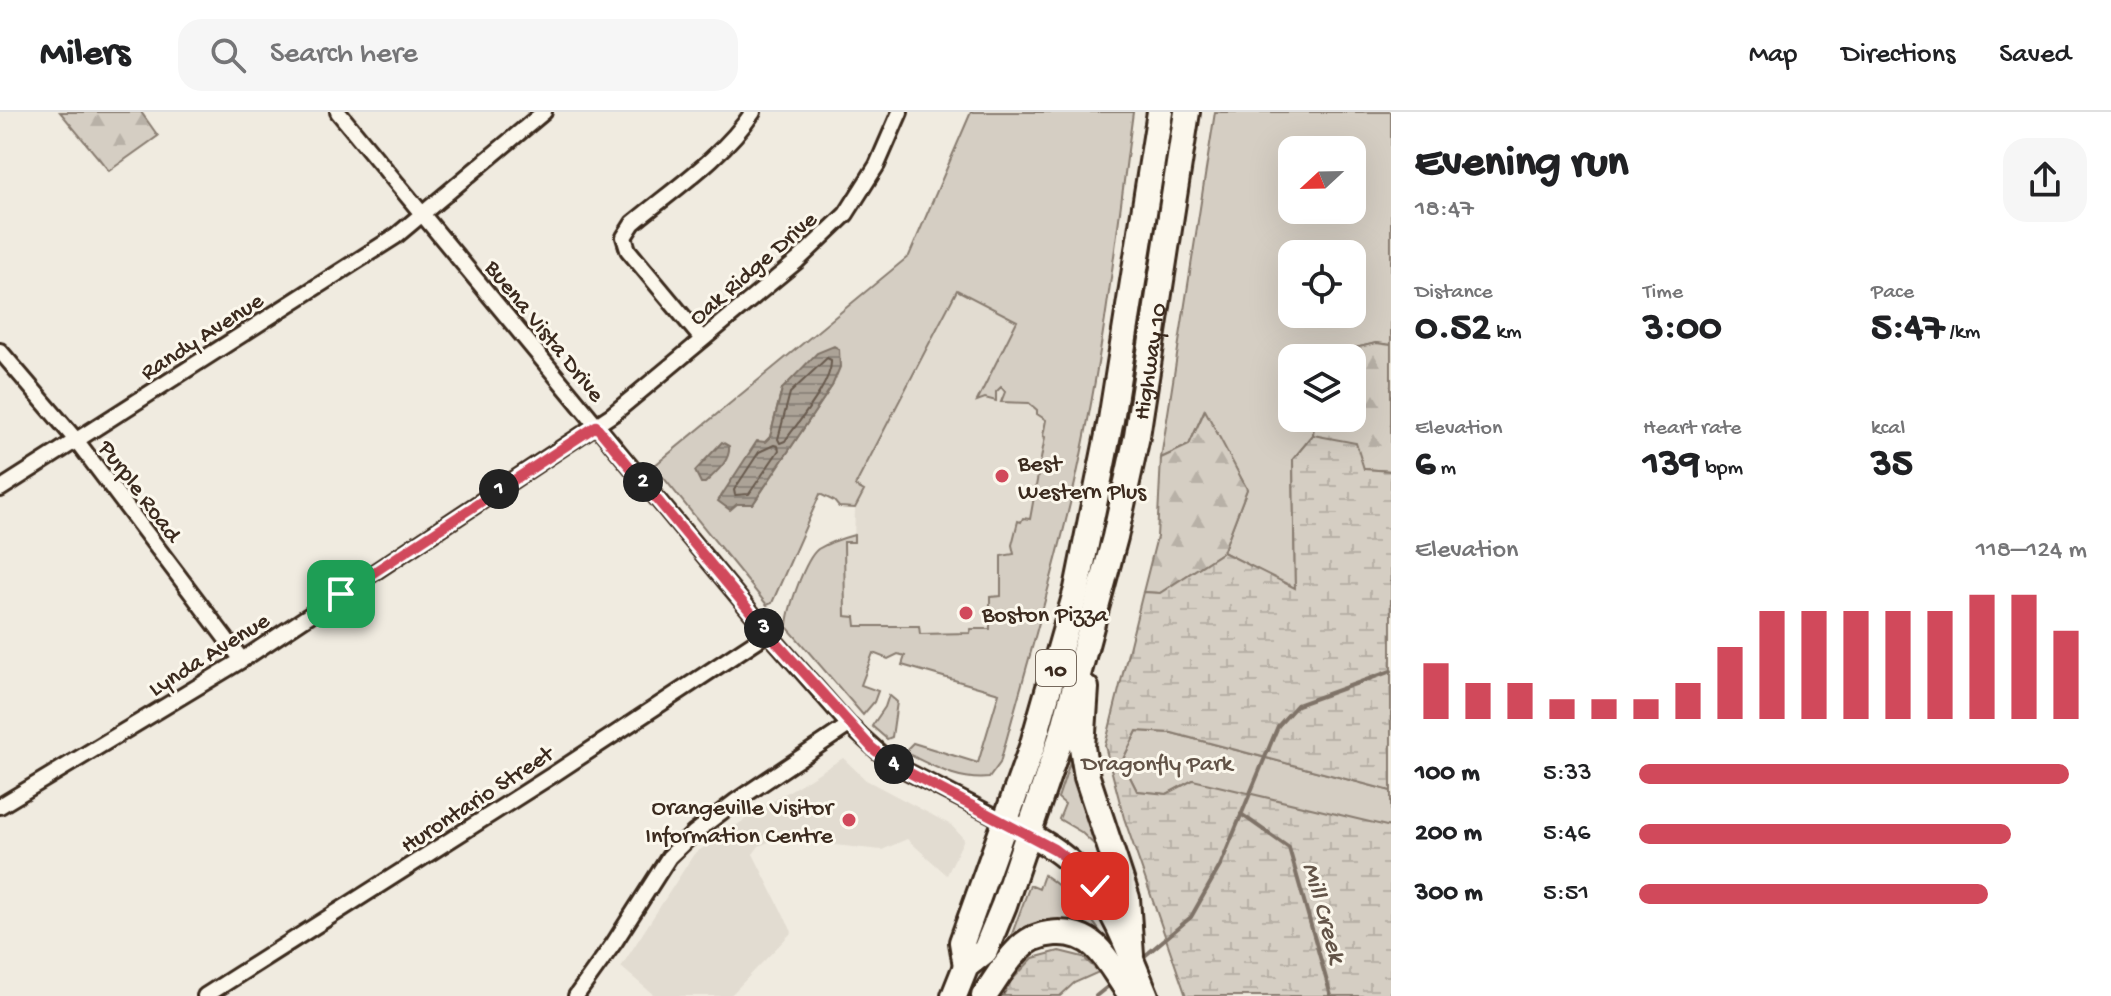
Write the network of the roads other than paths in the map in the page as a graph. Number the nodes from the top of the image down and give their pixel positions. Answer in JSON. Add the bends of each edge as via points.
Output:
{"nodes":[{"id":1,"x":338,"y":112,"type":"edge"},
{"id":2,"x":544,"y":112,"type":"edge"},
{"id":3,"x":753,"y":112,"type":"edge"},
{"id":4,"x":900,"y":112,"type":"edge"},
{"id":5,"x":1160,"y":112,"type":"edge"},
{"id":6,"x":1187,"y":112,"type":"edge"},
{"id":7,"x":422,"y":213,"type":"junction"},
{"id":8,"x":702,"y":339,"type":"junction"},
{"id":9,"x":0,"y":351,"type":"edge"},
{"id":10,"x":596,"y":426,"type":"junction"},
{"id":11,"x":76,"y":440,"type":"junction"},
{"id":12,"x":0,"y":489,"type":"edge"},
{"id":13,"x":768,"y":633,"type":"junction"},
{"id":14,"x":1089,"y":633,"type":"junction"},
{"id":15,"x":242,"y":660,"type":"junction"},
{"id":16,"x":849,"y":725,"type":"junction"},
{"id":17,"x":0,"y":806,"type":"edge"},
{"id":18,"x":1006,"y":822,"type":"junction"},
{"id":19,"x":1029,"y":833,"type":"junction"},
{"id":20,"x":966,"y":966,"type":"junction"},
{"id":21,"x":1131,"y":980,"type":"edge"},
{"id":22,"x":205,"y":996,"type":"edge"},
{"id":23,"x":576,"y":996,"type":"edge"},
{"id":24,"x":954,"y":996,"type":"edge"},
{"id":25,"x":984,"y":996,"type":"edge"}],
"edges":[{"from":1,"to":7,"type":"street","name":"Buena Vista Drive"},
{"from":2,"to":7,"type":"street","name":"Randy Avenue"},
{"from":3,"to":8,"type":"street","via":[[719,152],[633,223],[624,237],[628,250]]},
{"from":4,"to":8,"type":"street","name":"Oak Ridge Drive","via":[[877,165],[846,214]]},
{"from":5,"to":18,"type":"highway","name":"Highway 10","number":"10","via":[[1092,523],[1052,682]]},
{"from":6,"to":14,"type":"highway","name":"Highway 10","number":"10","via":[[1137,436]]},
{"from":7,"to":10,"type":"street","name":"Buena Vista Drive"},
{"from":7,"to":11,"type":"street","name":"Randy Avenue","via":[[396,236]]},
{"from":8,"to":10,"type":"street","name":"Oak Ridge Drive"},
{"from":9,"to":11,"type":"street","name":"Purple Road"},
{"from":10,"to":13,"type":"street","name":"Buena Vista Drive"},
{"from":10,"to":15,"type":"street","name":"Lynda Avenue"},
{"from":11,"to":12,"type":"street","name":"Randy Avenue"},
{"from":11,"to":15,"type":"street","name":"Purple Road"},
{"from":13,"to":16,"type":"street","name":"Buena Vista Drive"},
{"from":13,"to":22,"type":"street","name":"Hurontario Street"},
{"from":14,"to":19,"type":"highway","name":"Highway 10","number":"10"},
{"from":14,"to":21,"type":"highway","via":[[1082,747],[1127,898]]},
{"from":15,"to":17,"type":"street","name":"Lynda Avenue"},
{"from":16,"to":18,"type":"street","name":"Buena Vista Drive","via":[[891,763]]},
{"from":16,"to":23,"type":"street","via":[[736,801],[669,857]]},
{"from":18,"to":19,"type":"main road"},
{"from":18,"to":20,"type":"highway","name":"Highway 10","number":"10","via":[[962,942]]},
{"from":19,"to":20,"type":"highway","name":"Highway 10","number":"10","via":[[985,951]]},
{"from":19,"to":21,"type":"main road","via":[[1078,867],[1112,910]]},
{"from":20,"to":24,"type":"highway","name":"Highway 10","number":"10"},
{"from":21,"to":25,"type":"highway","via":[[1083,938],[1047,934],[1018,948]]}]}
